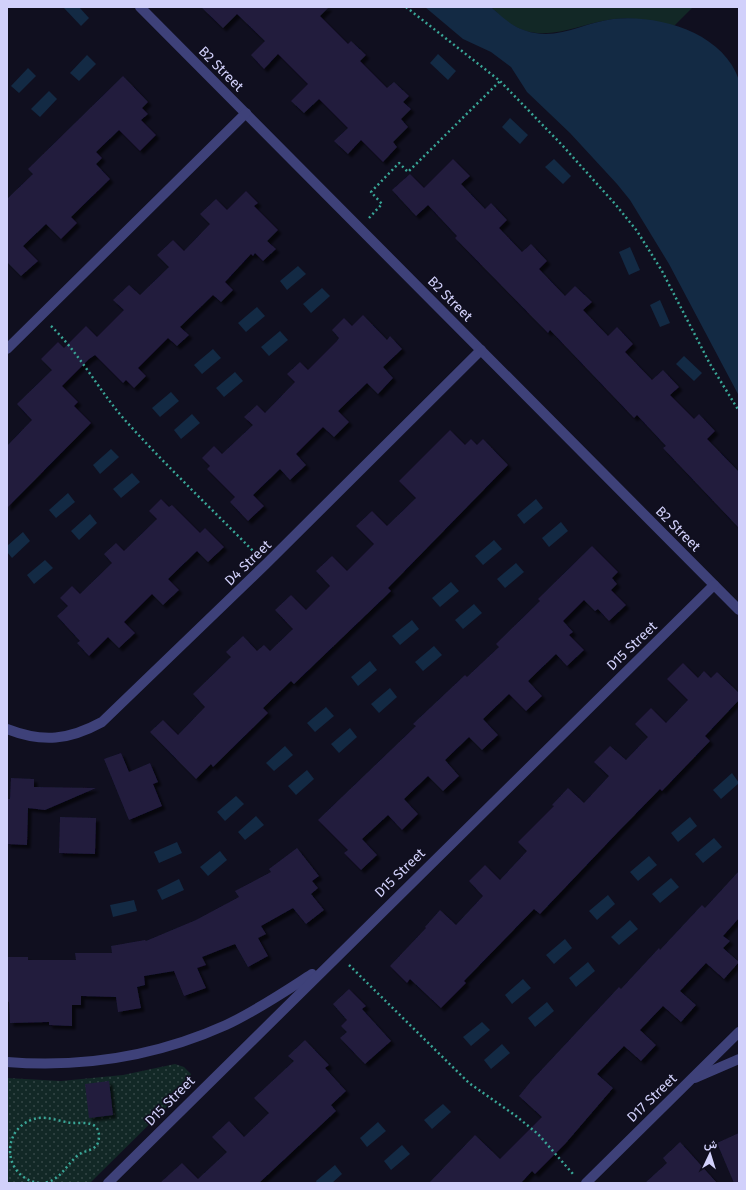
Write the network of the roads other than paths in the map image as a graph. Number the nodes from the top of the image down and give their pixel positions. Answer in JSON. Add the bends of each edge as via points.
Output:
{"nodes":[{"id":1,"x":140,"y":7,"type":"edge"},
{"id":2,"x":246,"y":113,"type":"junction"},
{"id":3,"x":7,"y":349,"type":"edge"},
{"id":4,"x":481,"y":350,"type":"junction"},
{"id":5,"x":714,"y":585,"type":"junction"},
{"id":6,"x":739,"y":610,"type":"edge"},
{"id":7,"x":7,"y":729,"type":"edge"},
{"id":8,"x":329,"y":963,"type":"junction"},
{"id":9,"x":739,"y":1032,"type":"edge"},
{"id":10,"x":739,"y":1059,"type":"edge"},
{"id":11,"x":7,"y":1062,"type":"edge"},
{"id":12,"x":690,"y":1081,"type":"junction"},
{"id":13,"x":581,"y":1180,"type":"edge"},
{"id":14,"x":108,"y":1183,"type":"edge"}],
"edges":[{"from":1,"to":2,"type":"street","name":"B2 Street"},
{"from":2,"to":3,"type":"street"},
{"from":2,"to":4,"type":"street","name":"B2 Street"},
{"from":4,"to":5,"type":"street","name":"B2 Street"},
{"from":4,"to":7,"type":"street","name":"D4 Street","via":[[266,564],[102,722],[66,737],[46,739],[24,736]]},
{"from":5,"to":6,"type":"street","name":"B2 Street"},
{"from":5,"to":8,"type":"street","name":"D15 Street"},
{"from":8,"to":11,"type":"street","via":[[268,1002],[227,1024],[183,1042],[137,1055],[90,1062],[43,1065]]},
{"from":8,"to":14,"type":"street","name":"D15 Street"},
{"from":9,"to":12,"type":"street","name":"D17 Street"},
{"from":10,"to":12,"type":"street"},
{"from":12,"to":13,"type":"street","name":"D17 Street"}]}
